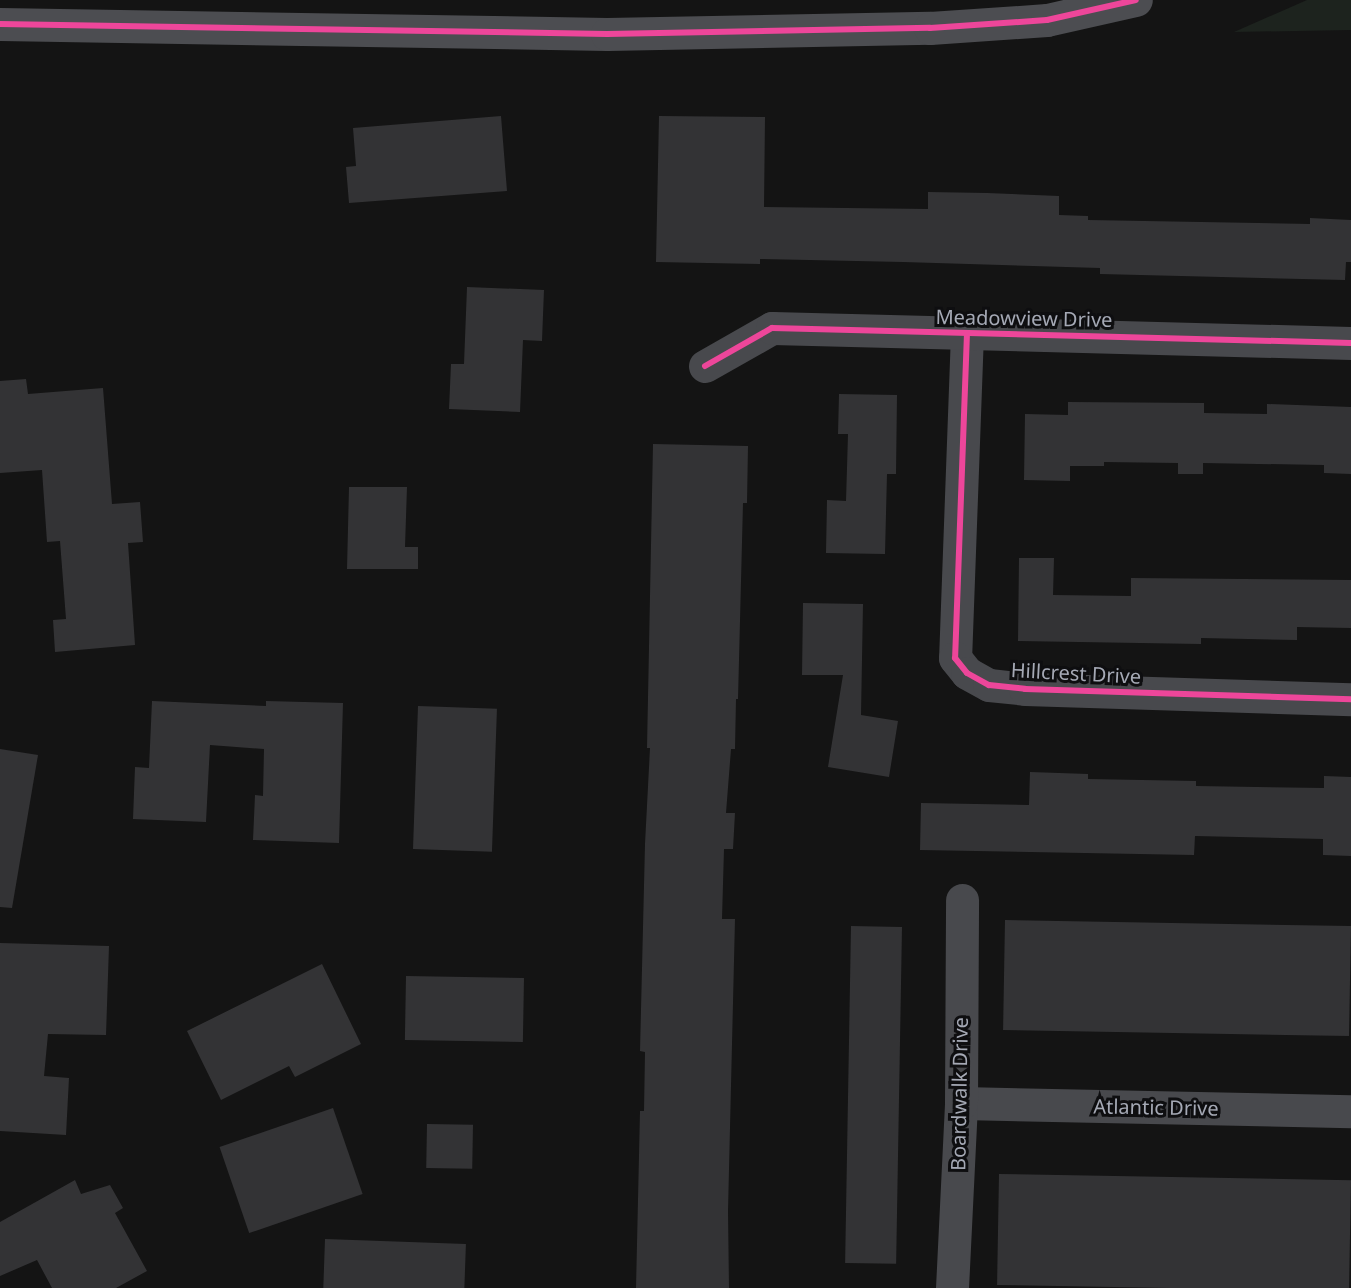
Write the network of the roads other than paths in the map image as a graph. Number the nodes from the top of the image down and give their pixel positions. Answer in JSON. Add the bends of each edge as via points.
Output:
{"nodes":[{"id":1,"x":1136,"y":0,"type":"edge"},
{"id":2,"x":0,"y":24,"type":"edge"},
{"id":3,"x":967,"y":333,"type":"junction"},
{"id":4,"x":1351,"y":343,"type":"edge"},
{"id":5,"x":705,"y":366,"type":"dead end"},
{"id":6,"x":1351,"y":699,"type":"edge"},
{"id":7,"x":962,"y":900,"type":"dead end"},
{"id":8,"x":961,"y":1102,"type":"junction"},
{"id":9,"x":1351,"y":1111,"type":"edge"},
{"id":10,"x":952,"y":1288,"type":"edge"}],
"edges":[{"from":1,"to":2,"type":"street","via":[[1047,20],[906,28],[607,34]]},
{"from":3,"to":4,"type":"street","name":"Meadowview Drive"},
{"from":3,"to":5,"type":"street","name":"Meadowview Drive","via":[[772,328]]},
{"from":3,"to":6,"type":"street","name":"Hillcrest Drive","via":[[955,658],[967,673],[989,685],[1025,689]]},
{"from":7,"to":8,"type":"street","name":"Boardwalk Drive"},
{"from":8,"to":9,"type":"street","name":"Atlantic Drive"},
{"from":8,"to":10,"type":"street","name":"Boardwalk Drive"}]}
